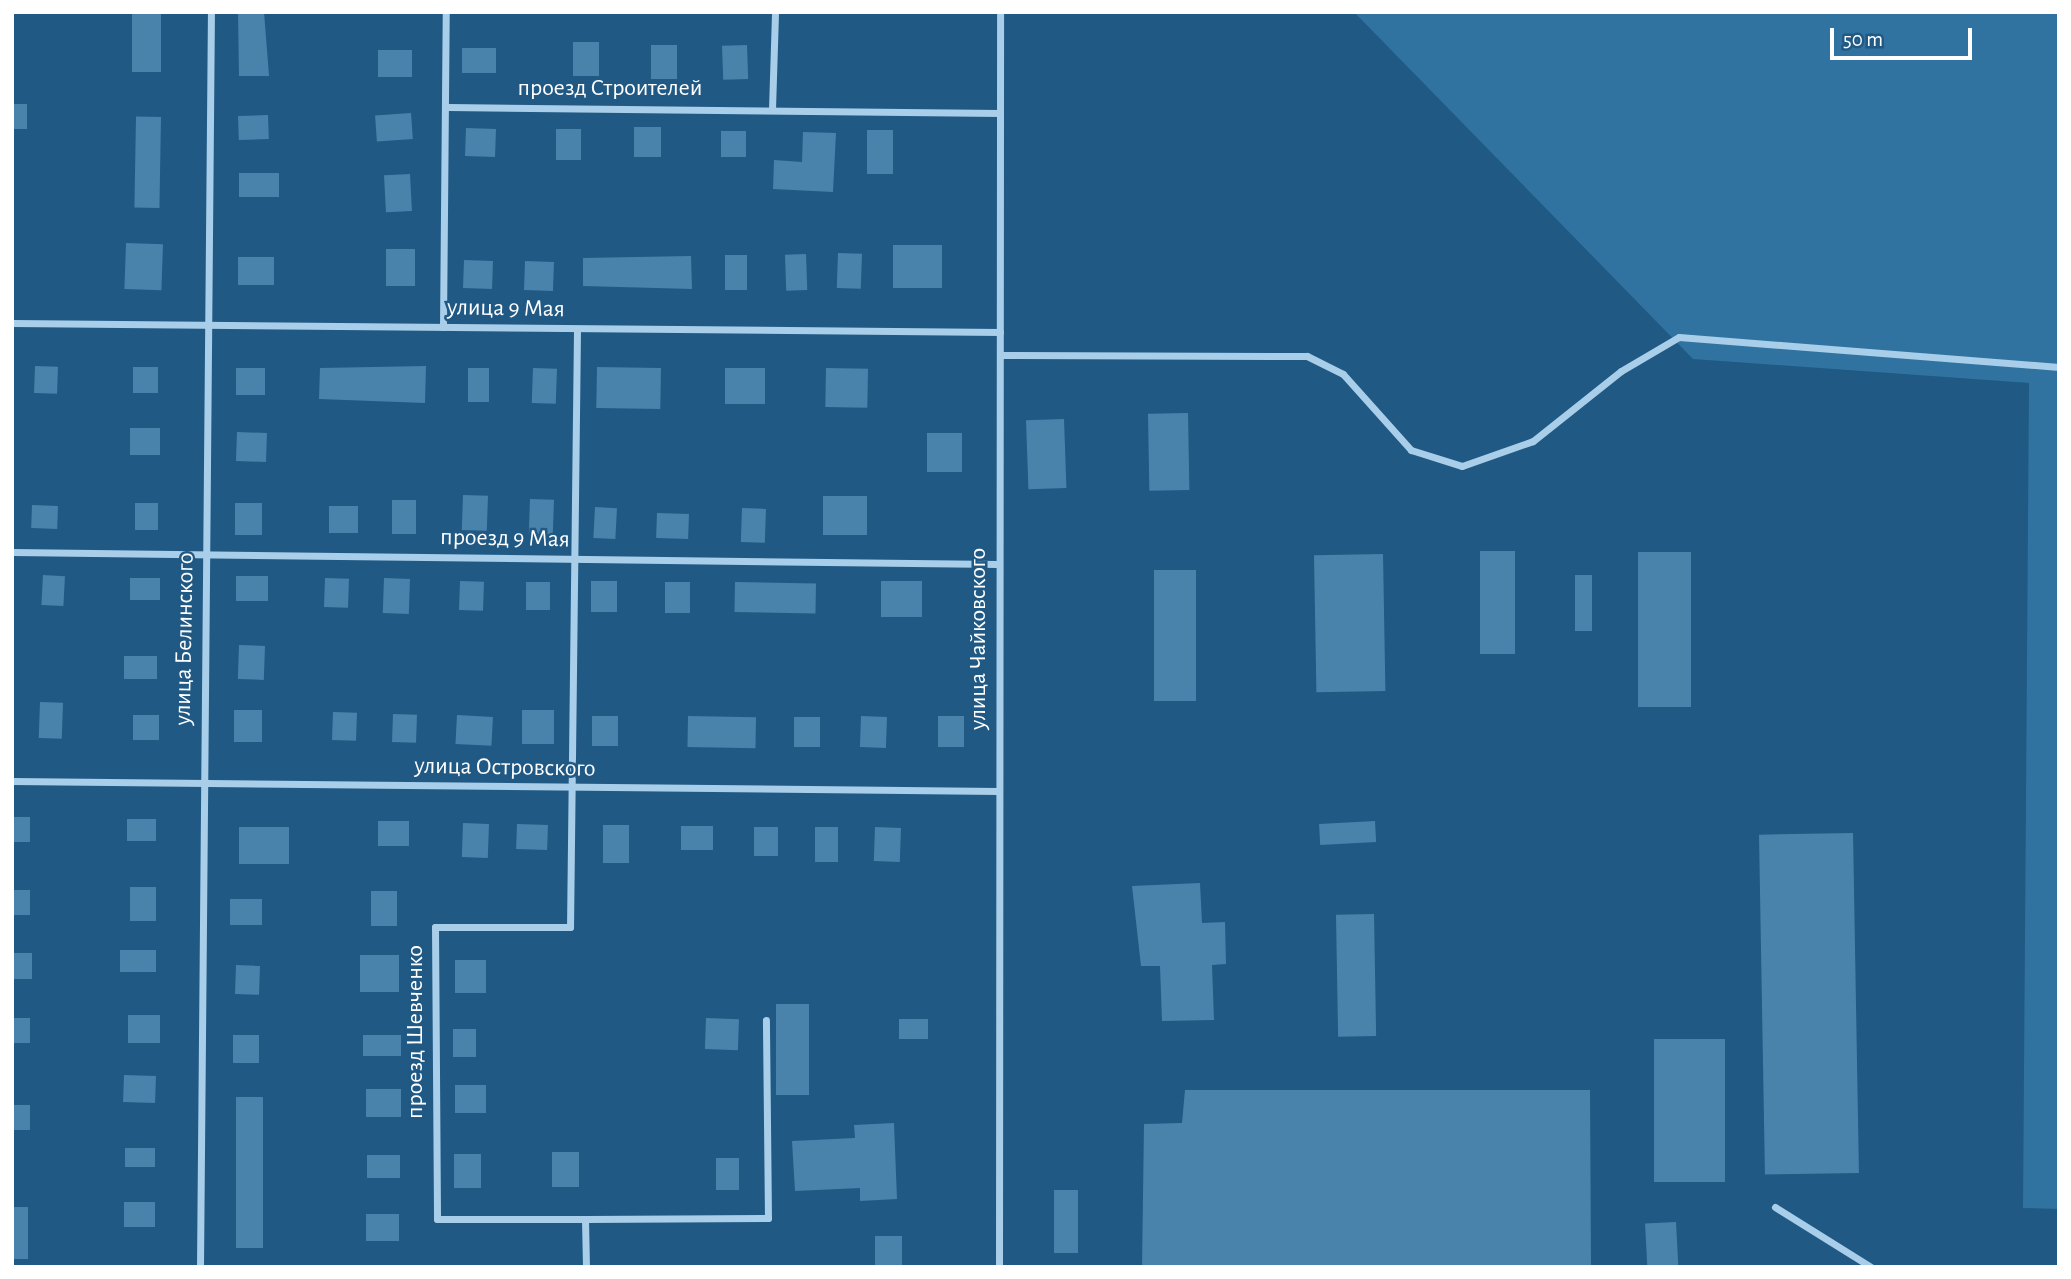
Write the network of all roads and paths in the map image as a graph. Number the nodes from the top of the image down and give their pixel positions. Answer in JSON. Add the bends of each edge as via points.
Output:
{"nodes":[{"id":1,"x":211,"y":12,"type":"edge"},
{"id":2,"x":446,"y":12,"type":"edge"},
{"id":3,"x":775,"y":12,"type":"edge"},
{"id":4,"x":1000,"y":12,"type":"edge"},
{"id":5,"x":448,"y":107,"type":"junction"},
{"id":6,"x":772,"y":109,"type":"junction"},
{"id":7,"x":1000,"y":113,"type":"junction"},
{"id":8,"x":12,"y":323,"type":"edge"},
{"id":9,"x":210,"y":325,"type":"junction"},
{"id":10,"x":443,"y":327,"type":"junction"},
{"id":11,"x":577,"y":330,"type":"junction"},
{"id":12,"x":1000,"y":332,"type":"junction"},
{"id":13,"x":1000,"y":355,"type":"junction"},
{"id":14,"x":2059,"y":367,"type":"edge"},
{"id":15,"x":12,"y":552,"type":"edge"},
{"id":16,"x":204,"y":554,"type":"junction"},
{"id":17,"x":575,"y":559,"type":"junction"},
{"id":18,"x":997,"y":564,"type":"junction"},
{"id":19,"x":12,"y":781,"type":"edge"},
{"id":20,"x":202,"y":784,"type":"junction"},
{"id":21,"x":569,"y":789,"type":"junction"},
{"id":22,"x":998,"y":791,"type":"junction"},
{"id":23,"x":766,"y":1020,"type":"dead end"},
{"id":24,"x":1775,"y":1207,"type":"dead end"},
{"id":25,"x":585,"y":1219,"type":"junction"},
{"id":26,"x":200,"y":1267,"type":"edge"},
{"id":27,"x":586,"y":1267,"type":"edge"},
{"id":28,"x":999,"y":1267,"type":"edge"},
{"id":29,"x":1871,"y":1267,"type":"edge"}],
"edges":[{"from":1,"to":9,"type":"street","name":"улица Белинского"},
{"from":2,"to":5,"type":"street"},
{"from":3,"to":6,"type":"street"},
{"from":4,"to":7,"type":"street","name":"улица Чайковского"},
{"from":5,"to":6,"type":"street","name":"проезд Строителей"},
{"from":5,"to":10,"type":"street"},
{"from":6,"to":7,"type":"street","name":"проезд Строителей"},
{"from":7,"to":12,"type":"street","name":"улица Чайковского"},
{"from":8,"to":9,"type":"street","name":"улица 9 Мая"},
{"from":9,"to":10,"type":"street","name":"улица 9 Мая"},
{"from":9,"to":16,"type":"street","name":"улица Белинского"},
{"from":10,"to":11,"type":"street","name":"улица 9 Мая"},
{"from":11,"to":12,"type":"street","name":"улица 9 Мая"},
{"from":11,"to":17,"type":"street"},
{"from":12,"to":13,"type":"street","name":"улица Чайковского"},
{"from":13,"to":14,"type":"street","via":[[1307,356],[1343,374],[1411,450],[1462,466],[1534,441],[1621,371],[1679,337]]},
{"from":13,"to":18,"type":"street","name":"улица Чайковского"},
{"from":15,"to":16,"type":"street","name":"проезд 9 Мая"},
{"from":16,"to":17,"type":"street","name":"проезд 9 Мая"},
{"from":16,"to":20,"type":"street","name":"улица Белинского"},
{"from":17,"to":18,"type":"street","name":"проезд 9 Мая"},
{"from":17,"to":21,"type":"street"},
{"from":18,"to":22,"type":"street","name":"улица Чайковского"},
{"from":19,"to":20,"type":"street","name":"улица Островского"},
{"from":20,"to":21,"type":"street","name":"улица Островского"},
{"from":20,"to":26,"type":"street","name":"улица Белинского"},
{"from":21,"to":22,"type":"street","name":"улица Островского"},
{"from":21,"to":25,"type":"street","name":"проезд Шевченко","via":[[570,927],[435,927],[437,1219]]},
{"from":22,"to":28,"type":"street","name":"улица Чайковского"},
{"from":23,"to":25,"type":"street","name":"проезд Шевченко","via":[[768,1218]]},
{"from":24,"to":29,"type":"street"},
{"from":25,"to":27,"type":"street"}]}
